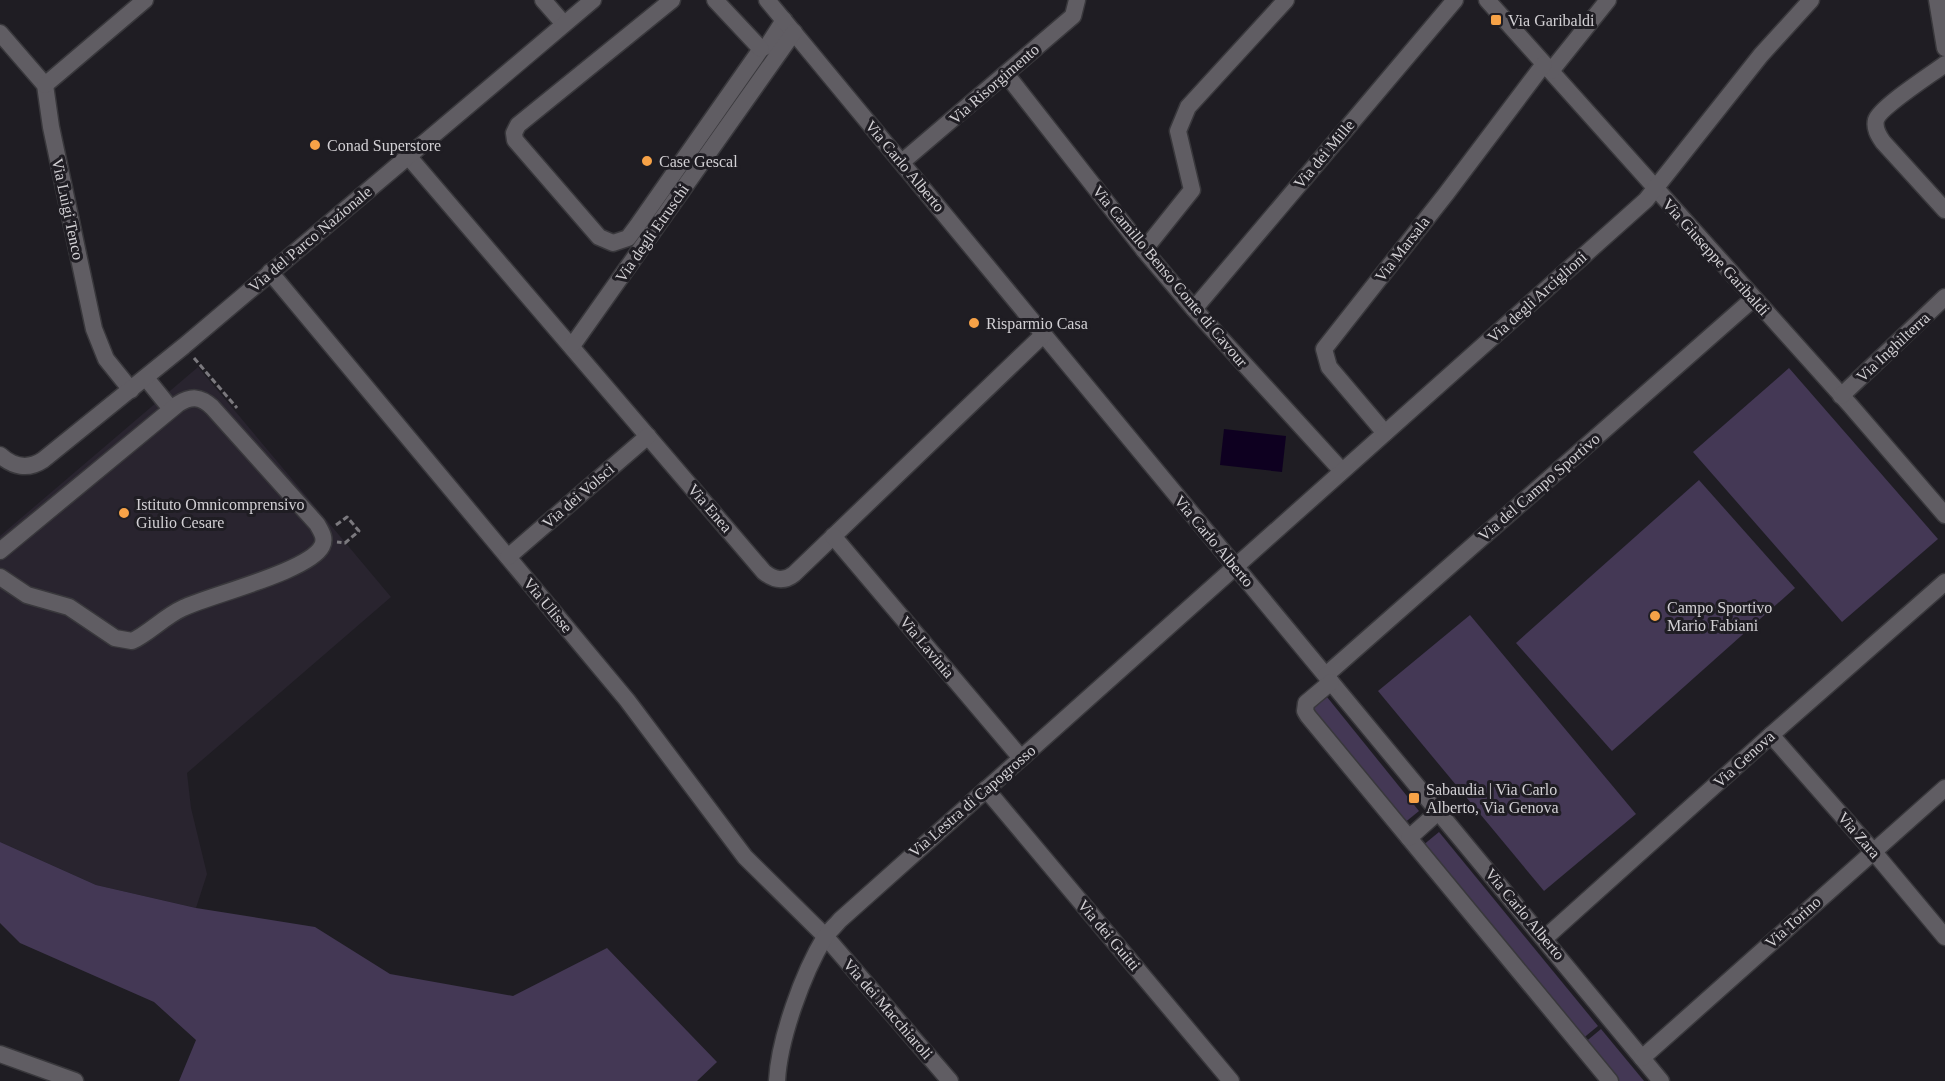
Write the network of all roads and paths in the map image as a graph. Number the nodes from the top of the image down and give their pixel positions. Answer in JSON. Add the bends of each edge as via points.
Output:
{"nodes":[{"id":1,"x":145,"y":0,"type":"edge"},
{"id":2,"x":543,"y":0,"type":"edge"},
{"id":3,"x":593,"y":0,"type":"edge"},
{"id":4,"x":672,"y":0,"type":"edge"},
{"id":5,"x":715,"y":0,"type":"edge"},
{"id":6,"x":767,"y":0,"type":"edge"},
{"id":7,"x":1077,"y":0,"type":"edge"},
{"id":8,"x":1286,"y":0,"type":"edge"},
{"id":9,"x":1455,"y":0,"type":"edge"},
{"id":10,"x":1486,"y":0,"type":"edge"},
{"id":11,"x":1608,"y":0,"type":"edge"},
{"id":12,"x":1811,"y":0,"type":"edge"},
{"id":13,"x":1937,"y":0,"type":"edge"},
{"id":14,"x":564,"y":24,"type":"junction"},
{"id":15,"x":789,"y":26,"type":"junction"},
{"id":16,"x":0,"y":33,"type":"edge"},
{"id":17,"x":1945,"y":48,"type":"edge"},
{"id":18,"x":761,"y":49,"type":"junction"},
{"id":19,"x":1945,"y":64,"type":"edge"},
{"id":20,"x":1548,"y":68,"type":"junction"},
{"id":21,"x":1006,"y":74,"type":"junction"},
{"id":22,"x":45,"y":85,"type":"junction"},
{"id":23,"x":408,"y":156,"type":"junction"},
{"id":24,"x":902,"y":162,"type":"junction"},
{"id":25,"x":1656,"y":189,"type":"junction"},
{"id":26,"x":1945,"y":210,"type":"edge"},
{"id":27,"x":1144,"y":250,"type":"junction"},
{"id":28,"x":270,"y":272,"type":"junction"},
{"id":29,"x":1945,"y":297,"type":"edge"},
{"id":30,"x":1753,"y":298,"type":"junction"},
{"id":31,"x":1194,"y":309,"type":"junction"},
{"id":32,"x":1044,"y":334,"type":"junction"},
{"id":33,"x":572,"y":346,"type":"junction"},
{"id":34,"x":146,"y":378,"type":"junction"},
{"id":35,"x":131,"y":390,"type":"junction"},
{"id":36,"x":1840,"y":396,"type":"junction"},
{"id":37,"x":171,"y":409,"type":"junction"},
{"id":38,"x":1385,"y":433,"type":"junction"},
{"id":39,"x":648,"y":436,"type":"junction"},
{"id":40,"x":0,"y":455,"type":"edge"},
{"id":41,"x":1342,"y":471,"type":"junction"},
{"id":42,"x":1945,"y":515,"type":"edge"},
{"id":43,"x":833,"y":536,"type":"junction"},
{"id":44,"x":0,"y":551,"type":"edge"},
{"id":45,"x":508,"y":557,"type":"junction"},
{"id":46,"x":1236,"y":567,"type":"junction"},
{"id":47,"x":0,"y":577,"type":"edge"},
{"id":48,"x":1945,"y":582,"type":"edge"},
{"id":49,"x":1328,"y":678,"type":"junction"},
{"id":50,"x":1770,"y":735,"type":"junction"},
{"id":51,"x":1022,"y":758,"type":"junction"},
{"id":52,"x":1945,"y":788,"type":"edge"},
{"id":53,"x":986,"y":789,"type":"junction"},
{"id":54,"x":1439,"y":811,"type":"junction"},
{"id":55,"x":1409,"y":838,"type":"junction"},
{"id":56,"x":1873,"y":851,"type":"junction"},
{"id":57,"x":825,"y":936,"type":"junction"},
{"id":58,"x":1945,"y":937,"type":"edge"},
{"id":59,"x":1545,"y":938,"type":"junction"},
{"id":60,"x":0,"y":1054,"type":"edge"},
{"id":61,"x":1642,"y":1058,"type":"junction"},
{"id":62,"x":75,"y":1081,"type":"edge"},
{"id":63,"x":777,"y":1081,"type":"edge"},
{"id":64,"x":950,"y":1081,"type":"edge"},
{"id":65,"x":1231,"y":1081,"type":"edge"},
{"id":66,"x":1610,"y":1081,"type":"edge"},
{"id":67,"x":1661,"y":1081,"type":"edge"}],
"edges":[{"from":1,"to":22,"type":"street"},
{"from":2,"to":14,"type":"street"},
{"from":3,"to":14,"type":"street","name":"Via del Parco Nazionale"},
{"from":4,"to":18,"type":"street","via":[[518,125],[514,133],[515,140],[599,237],[613,243],[628,238]]},
{"from":5,"to":18,"type":"street"},
{"from":6,"to":15,"type":"street","name":"Via Carlo Alberto"},
{"from":7,"to":21,"type":"street","name":"Via Risorgimento","via":[[1073,15]]},
{"from":8,"to":27,"type":"street","via":[[1188,107],[1178,131],[1192,190]]},
{"from":9,"to":31,"type":"street","name":"Via dei Mille"},
{"from":10,"to":20,"type":"street","name":"Via Giuseppe Garibaldi"},
{"from":11,"to":20,"type":"street"},
{"from":12,"to":25,"type":"street","name":"Via degli Arciglioni","via":[[1761,55]]},
{"from":13,"to":17,"type":"street"},
{"from":14,"to":23,"type":"street","name":"Via del Parco Nazionale"},
{"from":15,"to":18,"type":"street"},
{"from":15,"to":24,"type":"street","name":"Via Carlo Alberto"},
{"from":15,"to":33,"type":"street","name":"Via degli Etruschi"},
{"from":16,"to":22,"type":"street"},
{"from":19,"to":26,"type":"street","via":[[1882,110],[1875,124],[1882,142]]},
{"from":20,"to":25,"type":"street","name":"Via Giuseppe Garibaldi"},
{"from":20,"to":38,"type":"street","name":"Via Marsala","via":[[1324,349],[1329,367]]},
{"from":21,"to":24,"type":"street","name":"Via Risorgimento"},
{"from":21,"to":27,"type":"street","name":"Via Camillo Benso Conte di Cavour"},
{"from":22,"to":35,"type":"street","name":"Via Luigi Tenco","via":[[94,329],[106,359]]},
{"from":23,"to":28,"type":"street","name":"Via del Parco Nazionale"},
{"from":23,"to":33,"type":"street","name":"Via Enea"},
{"from":24,"to":32,"type":"street","name":"Via Carlo Alberto"},
{"from":25,"to":30,"type":"street","name":"Via Giuseppe Garibaldi"},
{"from":25,"to":38,"type":"street","name":"Via degli Arciglioni"},
{"from":27,"to":31,"type":"street","name":"Via Camillo Benso Conte di Cavour"},
{"from":28,"to":34,"type":"street","name":"Via del Parco Nazionale"},
{"from":28,"to":45,"type":"street","name":"Via Ulisse"},
{"from":29,"to":36,"type":"street","name":"Via Inghilterra"},
{"from":30,"to":36,"type":"street","name":"Via Giuseppe Garibaldi"},
{"from":30,"to":49,"type":"street","name":"Via del Campo Sportivo"},
{"from":31,"to":41,"type":"street","name":"Via Camillo Benso Conte di Cavour"},
{"from":32,"to":43,"type":"street","name":"Via Enea"},
{"from":32,"to":46,"type":"street","name":"Via Carlo Alberto"},
{"from":33,"to":39,"type":"street","name":"Via Enea"},
{"from":34,"to":35,"type":"street","name":"Via del Parco Nazionale"},
{"from":34,"to":37,"type":"street"},
{"from":35,"to":40,"type":"street","name":"Via del Parco Nazionale","via":[[33,466],[22,466]]},
{"from":36,"to":42,"type":"street","name":"Via Giuseppe Garibaldi"},
{"from":37,"to":44,"type":"street"},
{"from":37,"to":47,"type":"street","via":[[190,398],[202,399],[212,407],[317,524],[323,541],[319,550],[287,570],[183,608],[137,639],[127,641],[69,607],[27,595]]},
{"from":38,"to":41,"type":"street","name":"Via degli Arciglioni"},
{"from":39,"to":43,"type":"street","name":"Via Enea","via":[[772,577],[790,577]]},
{"from":39,"to":45,"type":"street","name":"Via dei Volsci"},
{"from":41,"to":46,"type":"street","name":"Via degli Arciglioni"},
{"from":43,"to":51,"type":"street","name":"Via Lavinia"},
{"from":45,"to":57,"type":"street","name":"Via Ulisse","via":[[627,700],[745,857]]},
{"from":46,"to":49,"type":"street","name":"Via Carlo Alberto"},
{"from":46,"to":51,"type":"street","name":"Via Lestra di Capogrosso"},
{"from":48,"to":50,"type":"street","name":"Via Genova"},
{"from":49,"to":54,"type":"street","name":"Via Carlo Alberto"},
{"from":49,"to":55,"type":"street","name":"Via del Campo Sportivo","via":[[1309,699],[1305,711]]},
{"from":50,"to":56,"type":"street","name":"Via Zara"},
{"from":50,"to":59,"type":"street","name":"Via Genova"},
{"from":51,"to":53,"type":"street","name":"Via Lestra di Capogrosso"},
{"from":52,"to":56,"type":"street","name":"Via Torino"},
{"from":53,"to":57,"type":"street","name":"Via Lestra di Capogrosso"},
{"from":53,"to":65,"type":"street","name":"Via dei Guitti"},
{"from":54,"to":55,"type":"street"},
{"from":54,"to":59,"type":"street","name":"Via Carlo Alberto"},
{"from":55,"to":66,"type":"street"},
{"from":56,"to":58,"type":"street","name":"Via Zara"},
{"from":56,"to":61,"type":"street","name":"Via Torino"},
{"from":57,"to":63,"type":"street","name":"Via Lestra di Capogrosso","via":[[791,1015]]},
{"from":57,"to":64,"type":"street","name":"Via dei Macchiaroli"},
{"from":59,"to":61,"type":"street","name":"Via Carlo Alberto"},
{"from":60,"to":62,"type":"street"},
{"from":61,"to":67,"type":"street","name":"Via Carlo Alberto"}]}
